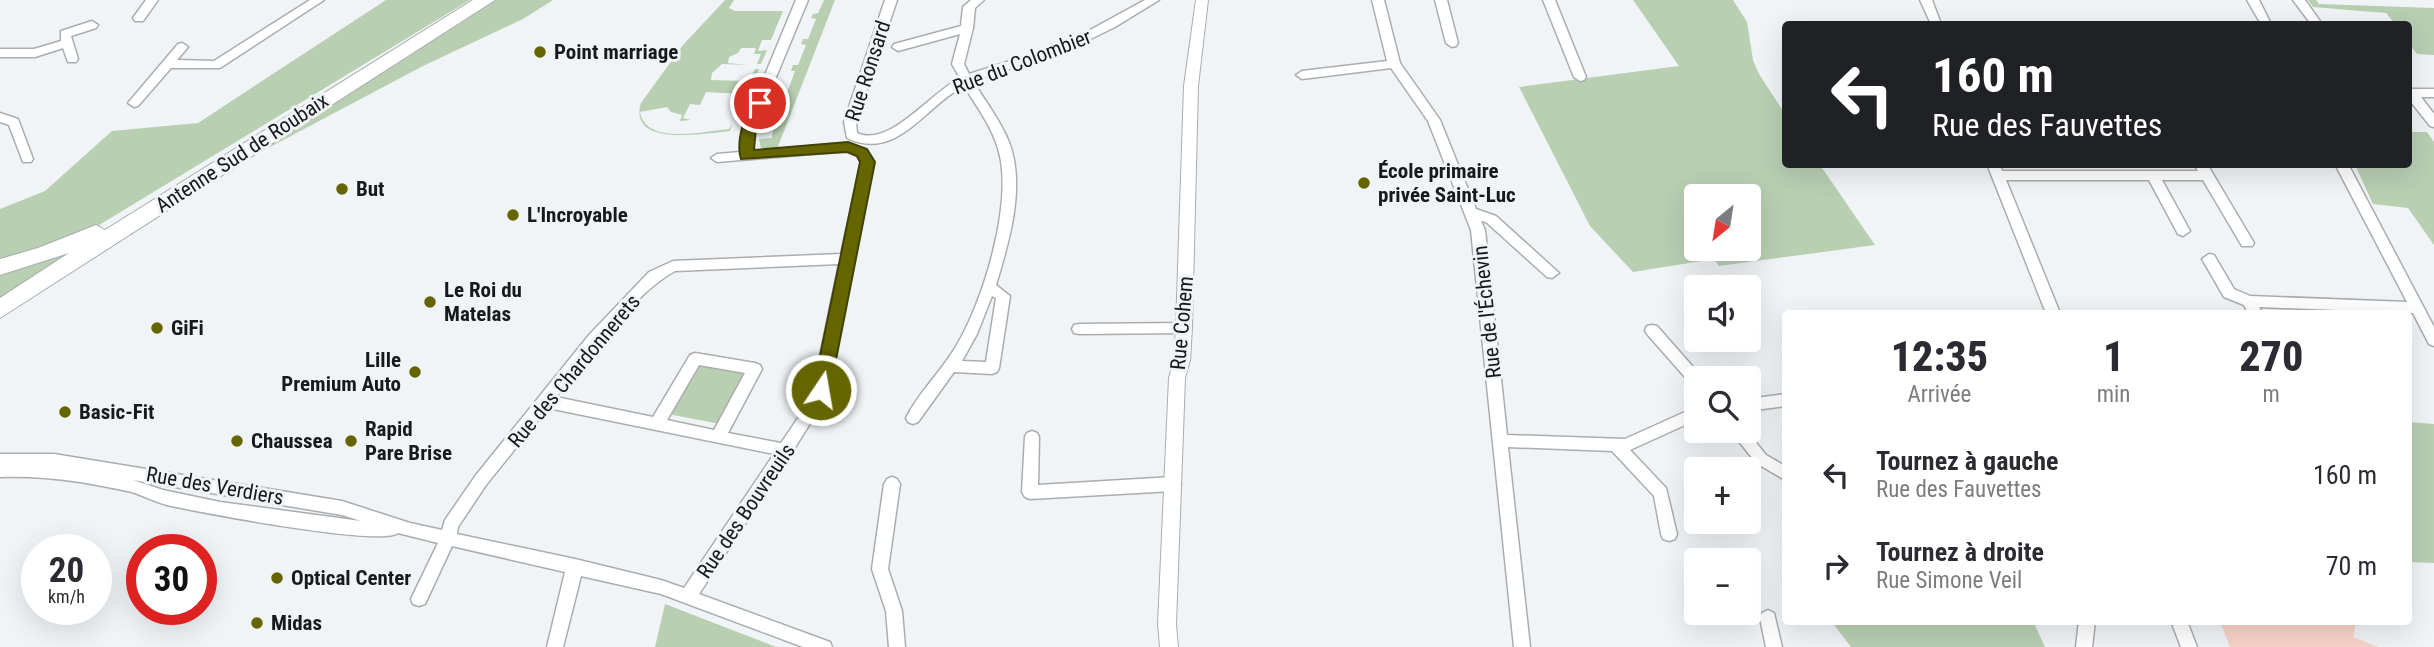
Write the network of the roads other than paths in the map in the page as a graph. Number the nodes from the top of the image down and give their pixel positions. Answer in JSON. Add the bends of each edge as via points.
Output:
{"nodes":[{"id":1,"x":152,"y":0,"type":"edge"},
{"id":2,"x":318,"y":0,"type":"edge"},
{"id":3,"x":477,"y":0,"type":"edge"},
{"id":4,"x":486,"y":0,"type":"edge"},
{"id":5,"x":802,"y":0,"type":"edge"},
{"id":6,"x":891,"y":0,"type":"edge"},
{"id":7,"x":978,"y":0,"type":"edge"},
{"id":8,"x":1153,"y":0,"type":"edge"},
{"id":9,"x":1202,"y":0,"type":"edge"},
{"id":10,"x":1378,"y":0,"type":"edge"},
{"id":11,"x":1441,"y":0,"type":"edge"},
{"id":12,"x":1549,"y":0,"type":"edge"},
{"id":13,"x":1926,"y":0,"type":"edge"},
{"id":14,"x":2253,"y":0,"type":"edge"},
{"id":15,"x":2300,"y":0,"type":"edge"},
{"id":16,"x":139,"y":18,"type":"dead end"},
{"id":17,"x":1935,"y":21,"type":"edge"},
{"id":18,"x":2264,"y":21,"type":"edge"},
{"id":19,"x":2315,"y":21,"type":"edge"},
{"id":20,"x":92,"y":25,"type":"dead end"},
{"id":21,"x":967,"y":28,"type":"junction"},
{"id":22,"x":67,"y":43,"type":"junction"},
{"id":23,"x":1452,"y":43,"type":"dead end"},
{"id":24,"x":182,"y":47,"type":"dead end"},
{"id":25,"x":898,"y":47,"type":"dead end"},
{"id":26,"x":0,"y":53,"type":"edge"},
{"id":27,"x":72,"y":59,"type":"dead end"},
{"id":28,"x":167,"y":64,"type":"junction"},
{"id":29,"x":1394,"y":64,"type":"junction"},
{"id":30,"x":1302,"y":75,"type":"dead end"},
{"id":31,"x":1580,"y":78,"type":"dead end"},
{"id":32,"x":966,"y":82,"type":"junction"},
{"id":33,"x":2412,"y":93,"type":"edge"},
{"id":34,"x":2434,"y":93,"type":"edge"},
{"id":35,"x":2412,"y":96,"type":"edge"},
{"id":36,"x":134,"y":103,"type":"dead end"},
{"id":37,"x":0,"y":117,"type":"edge"},
{"id":38,"x":2434,"y":123,"type":"edge"},
{"id":39,"x":855,"y":144,"type":"junction"},
{"id":40,"x":746,"y":156,"type":"junction"},
{"id":41,"x":223,"y":158,"type":"junction"},
{"id":42,"x":716,"y":158,"type":"dead end"},
{"id":43,"x":27,"y":159,"type":"dead end"},
{"id":44,"x":2342,"y":168,"type":"edge"},
{"id":45,"x":1995,"y":169,"type":"edge"},
{"id":46,"x":2125,"y":170,"type":"edge"},
{"id":47,"x":2204,"y":170,"type":"edge"},
{"id":48,"x":2153,"y":175,"type":"junction"},
{"id":49,"x":1474,"y":214,"type":"junction"},
{"id":50,"x":2183,"y":231,"type":"dead end"},
{"id":51,"x":2247,"y":243,"type":"dead end"},
{"id":52,"x":848,"y":259,"type":"junction"},
{"id":53,"x":2209,"y":259,"type":"dead end"},
{"id":54,"x":0,"y":267,"type":"edge"},
{"id":55,"x":1552,"y":273,"type":"dead end"},
{"id":56,"x":990,"y":288,"type":"junction"},
{"id":57,"x":0,"y":302,"type":"edge"},
{"id":58,"x":2252,"y":307,"type":"edge"},
{"id":59,"x":2418,"y":308,"type":"junction"},
{"id":60,"x":2052,"y":310,"type":"edge"},
{"id":61,"x":0,"y":311,"type":"edge"},
{"id":62,"x":1184,"y":328,"type":"junction"},
{"id":63,"x":1079,"y":329,"type":"dead end"},
{"id":64,"x":1652,"y":330,"type":"dead end"},
{"id":65,"x":2434,"y":340,"type":"edge"},
{"id":66,"x":950,"y":366,"type":"junction"},
{"id":67,"x":1684,"y":366,"type":"edge"},
{"id":68,"x":1782,"y":400,"type":"edge"},
{"id":69,"x":545,"y":401,"type":"junction"},
{"id":70,"x":1761,"y":403,"type":"edge"},
{"id":71,"x":913,"y":418,"type":"dead end"},
{"id":72,"x":1684,"y":419,"type":"edge"},
{"id":73,"x":656,"y":424,"type":"junction"},
{"id":74,"x":718,"y":437,"type":"junction"},
{"id":75,"x":1032,"y":437,"type":"dead end"},
{"id":76,"x":1502,"y":441,"type":"junction"},
{"id":77,"x":1747,"y":443,"type":"edge"},
{"id":78,"x":1618,"y":446,"type":"junction"},
{"id":79,"x":787,"y":451,"type":"junction"},
{"id":80,"x":0,"y":460,"type":"edge"},
{"id":81,"x":0,"y":471,"type":"edge"},
{"id":82,"x":1782,"y":472,"type":"edge"},
{"id":83,"x":892,"y":484,"type":"dead end"},
{"id":84,"x":1173,"y":484,"type":"junction"},
{"id":85,"x":427,"y":533,"type":"junction"},
{"id":86,"x":1669,"y":534,"type":"dead end"},
{"id":87,"x":448,"y":538,"type":"junction"},
{"id":88,"x":575,"y":566,"type":"junction"},
{"id":89,"x":688,"y":596,"type":"junction"},
{"id":90,"x":419,"y":599,"type":"dead end"},
{"id":91,"x":1768,"y":618,"type":"dead end"},
{"id":92,"x":2087,"y":625,"type":"edge"},
{"id":93,"x":2181,"y":625,"type":"edge"},
{"id":94,"x":555,"y":647,"type":"edge"},
{"id":95,"x":824,"y":647,"type":"edge"},
{"id":96,"x":897,"y":647,"type":"edge"},
{"id":97,"x":1169,"y":647,"type":"edge"},
{"id":98,"x":1522,"y":647,"type":"edge"},
{"id":99,"x":1774,"y":647,"type":"edge"},
{"id":100,"x":2084,"y":647,"type":"edge"},
{"id":101,"x":2189,"y":647,"type":"edge"}],
"edges":[{"from":1,"to":16,"type":"street"},
{"from":2,"to":28,"type":"street","via":[[216,65]]},
{"from":3,"to":41,"type":"highway","name":"Antenne Sud de Roubaix"},
{"from":4,"to":61,"type":"highway","name":"Antenne Sud de Roubaix","via":[[401,50]]},
{"from":5,"to":40,"type":"street","via":[[749,128]]},
{"from":6,"to":39,"type":"street","name":"Rue Ronsard","via":[[850,122]]},
{"from":7,"to":21,"type":"street","via":[[969,7]]},
{"from":8,"to":32,"type":"street","name":"Rue du Colombier","via":[[1092,36]]},
{"from":9,"to":62,"type":"street","name":"Rue Cohem","via":[[1191,86]]},
{"from":10,"to":29,"type":"street","name":"Rue de l'Échevin"},
{"from":11,"to":23,"type":"street"},
{"from":12,"to":31,"type":"street"},
{"from":13,"to":17,"type":"street"},
{"from":14,"to":18,"type":"street"},
{"from":15,"to":19,"type":"street"},
{"from":20,"to":22,"type":"street","via":[[65,34]]},
{"from":21,"to":25,"type":"street","name":"Rue Ronsard"},
{"from":21,"to":32,"type":"street","via":[[957,59]]},
{"from":22,"to":26,"type":"street","via":[[35,53]]},
{"from":22,"to":27,"type":"street"},
{"from":24,"to":28,"type":"street"},
{"from":28,"to":36,"type":"street"},
{"from":29,"to":30,"type":"street"},
{"from":29,"to":49,"type":"street","name":"Rue de l'Échevin","via":[[1434,120]]},
{"from":32,"to":39,"type":"street","name":"Rue du Colombier","via":[[894,132]]},
{"from":32,"to":56,"type":"street","via":[[993,124],[1008,163],[1009,185]]},
{"from":33,"to":34,"type":"street"},
{"from":35,"to":38,"type":"street"},
{"from":37,"to":43,"type":"street","via":[[14,122]]},
{"from":39,"to":40,"type":"street","name":"Rue du Colombier"},
{"from":39,"to":52,"type":"street","name":"Rue des Bouvreuils","via":[[867,162]]},
{"from":40,"to":42,"type":"street","name":"Rue du Colombier"},
{"from":41,"to":54,"type":"highway","via":[[86,238]]},
{"from":41,"to":57,"type":"highway","name":"Antenne Sud de Roubaix"},
{"from":44,"to":59,"type":"street"},
{"from":45,"to":46,"type":"street"},
{"from":45,"to":60,"type":"street"},
{"from":46,"to":48,"type":"street"},
{"from":47,"to":48,"type":"street"},
{"from":47,"to":51,"type":"street"},
{"from":48,"to":50,"type":"street"},
{"from":49,"to":55,"type":"street","via":[[1491,219]]},
{"from":49,"to":76,"type":"street","name":"Rue de l'Échevin"},
{"from":52,"to":69,"type":"street","name":"Rue des Chardonnerets","via":[[684,265],[663,270],[594,339]]},
{"from":52,"to":79,"type":"street","name":"Rue des Bouvreuils","via":[[821,390]]},
{"from":53,"to":58,"type":"street","via":[[2229,293]]},
{"from":56,"to":66,"type":"street","via":[[974,328]]},
{"from":56,"to":66,"type":"street","via":[[1003,296],[992,368]]},
{"from":58,"to":59,"type":"street"},
{"from":59,"to":65,"type":"street"},
{"from":62,"to":63,"type":"street"},
{"from":62,"to":84,"type":"street","name":"Rue Cohem","via":[[1177,376]]},
{"from":64,"to":67,"type":"street"},
{"from":66,"to":71,"type":"street"},
{"from":68,"to":70,"type":"street"},
{"from":69,"to":73,"type":"street"},
{"from":69,"to":87,"type":"street","name":"Rue des Chardonnerets","via":[[481,480],[451,525]]},
{"from":72,"to":78,"type":"street"},
{"from":73,"to":74,"type":"street"},
{"from":73,"to":74,"type":"street","via":[[695,359],[755,369]]},
{"from":74,"to":79,"type":"street"},
{"from":75,"to":84,"type":"street","via":[[1030,492]]},
{"from":76,"to":78,"type":"street"},
{"from":76,"to":98,"type":"street","name":"Rue de l'Échevin"},
{"from":77,"to":82,"type":"street","via":[[1761,460]]},
{"from":78,"to":86,"type":"street","via":[[1661,493]]},
{"from":79,"to":89,"type":"street","name":"Rue des Bouvreuils"},
{"from":80,"to":85,"type":"street","name":"Rue des Verdiers","via":[[54,460],[202,483],[342,508]]},
{"from":81,"to":85,"type":"street","name":"Rue des Verdiers","via":[[37,471],[117,483],[163,497],[333,526]]},
{"from":83,"to":96,"type":"street","via":[[880,569],[894,611]]},
{"from":84,"to":97,"type":"street","name":"Rue Cohem"},
{"from":85,"to":87,"type":"street","name":"Rue des Verdiers"},
{"from":87,"to":88,"type":"street","name":"Rue des Verdiers"},
{"from":87,"to":90,"type":"street","name":"Rue des Chardonnerets"},
{"from":88,"to":89,"type":"street","name":"Rue des Verdiers"},
{"from":88,"to":94,"type":"street"},
{"from":89,"to":95,"type":"street","name":"Rue des Verdiers"},
{"from":91,"to":99,"type":"street"},
{"from":92,"to":100,"type":"street"},
{"from":93,"to":101,"type":"street"}]}
